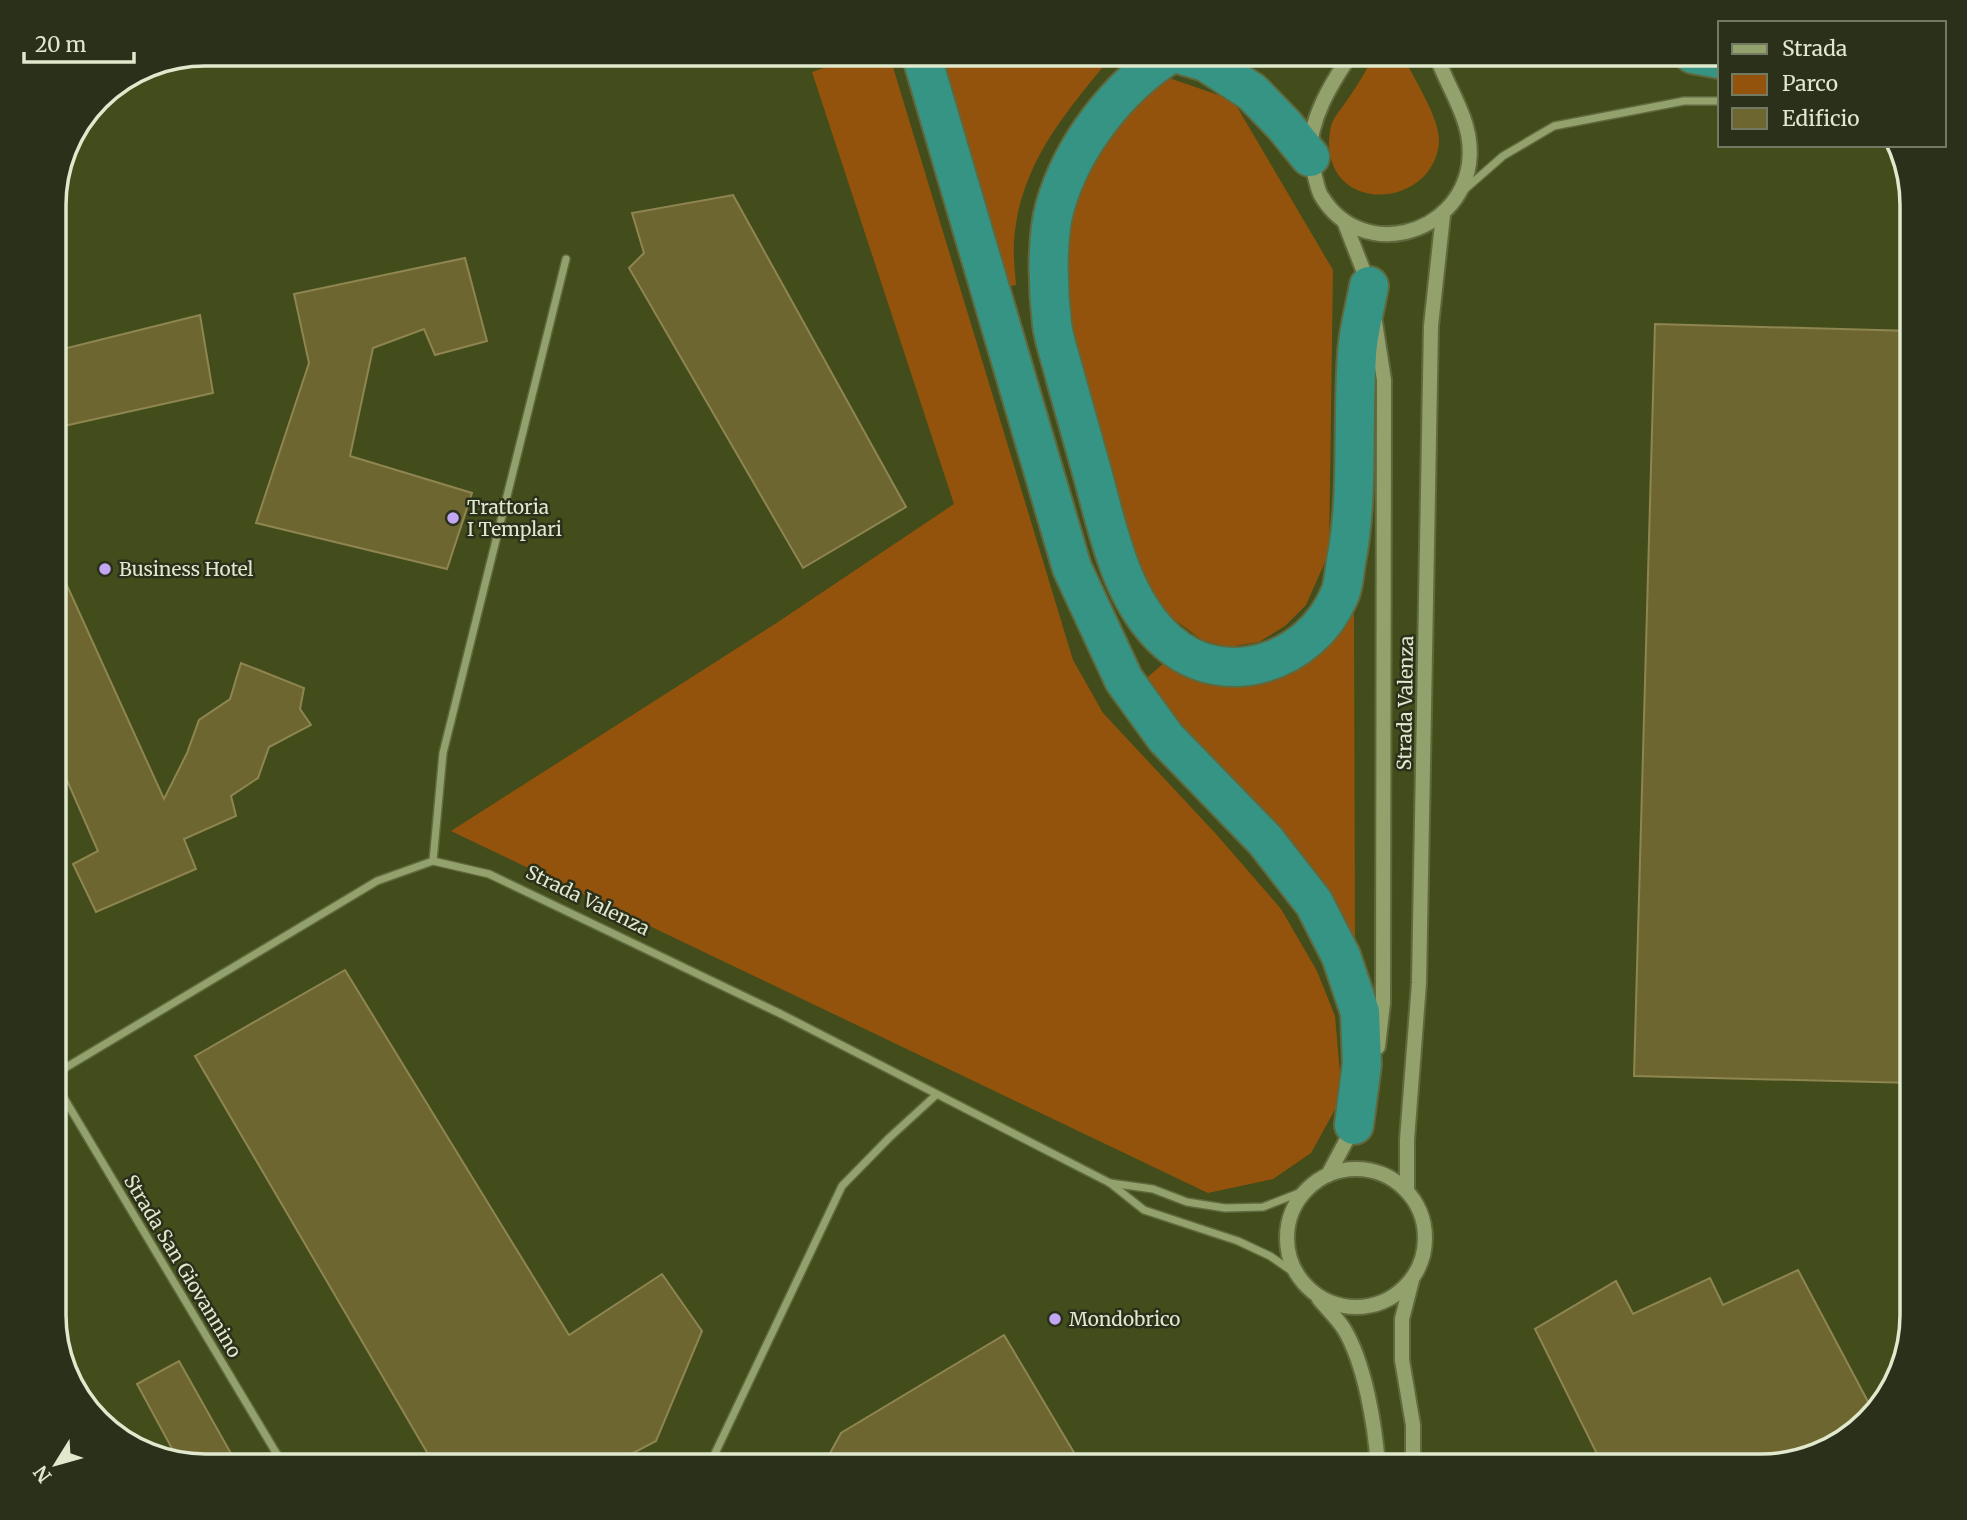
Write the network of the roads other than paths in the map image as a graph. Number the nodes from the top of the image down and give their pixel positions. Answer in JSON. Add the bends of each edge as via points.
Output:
{"nodes":[{"id":1,"x":925,"y":66,"type":"edge"},
{"id":2,"x":1152,"y":66,"type":"edge"},
{"id":3,"x":1212,"y":66,"type":"edge"},
{"id":4,"x":1343,"y":66,"type":"edge"},
{"id":5,"x":1440,"y":66,"type":"edge"},
{"id":6,"x":1718,"y":102,"type":"edge"},
{"id":7,"x":1310,"y":157,"type":"junction"},
{"id":8,"x":1460,"y":194,"type":"junction"},
{"id":9,"x":1443,"y":215,"type":"junction"},
{"id":10,"x":1344,"y":221,"type":"junction"},
{"id":11,"x":566,"y":260,"type":"dead end"},
{"id":12,"x":1369,"y":286,"type":"junction"},
{"id":13,"x":433,"y":862,"type":"junction"},
{"id":14,"x":67,"y":1067,"type":"edge"},
{"id":15,"x":936,"y":1095,"type":"junction"},
{"id":16,"x":67,"y":1103,"type":"edge"},
{"id":17,"x":1354,"y":1125,"type":"junction"},
{"id":18,"x":1328,"y":1175,"type":"junction"},
{"id":19,"x":1110,"y":1182,"type":"junction"},
{"id":20,"x":1304,"y":1191,"type":"junction"},
{"id":21,"x":1407,"y":1191,"type":"junction"},
{"id":22,"x":1296,"y":1274,"type":"junction"},
{"id":23,"x":1412,"y":1280,"type":"junction"},
{"id":24,"x":1316,"y":1295,"type":"junction"},
{"id":25,"x":277,"y":1454,"type":"edge"},
{"id":26,"x":715,"y":1454,"type":"edge"},
{"id":27,"x":1377,"y":1454,"type":"edge"},
{"id":28,"x":1413,"y":1454,"type":"edge"}],
"edges":[{"from":1,"to":17,"type":"highway","via":[[1072,568],[1124,680],[1166,738],[1265,840],[1314,903],[1341,956],[1360,1012],[1362,1064]]},
{"from":2,"to":12,"type":"highway","via":[[1112,104],[1077,154],[1055,207],[1049,260],[1052,327],[1118,560],[1136,604],[1167,642],[1188,656],[1225,668],[1265,663],[1299,648],[1321,626],[1340,595],[1352,532],[1357,352]]},
{"from":3,"to":7,"type":"highway","via":[[1252,92]]},
{"from":4,"to":7,"type":"main road","via":[[1317,115]]},
{"from":5,"to":8,"type":"main road","via":[[1467,126],[1469,163]]},
{"from":6,"to":8,"type":"street","via":[[1684,101],[1554,126],[1503,156]]},
{"from":7,"to":10,"type":"main road","via":[[1321,197]]},
{"from":8,"to":9,"type":"main road"},
{"from":9,"to":10,"type":"main road","via":[[1413,231],[1379,235]]},
{"from":9,"to":21,"type":"main road","name":"Strada Valenza","via":[[1431,326],[1419,983]]},
{"from":10,"to":12,"type":"main road","name":"Strada Valenza"},
{"from":11,"to":13,"type":"street","via":[[443,753]]},
{"from":12,"to":17,"type":"main road","name":"Strada Valenza","via":[[1384,380],[1382,1003],[1376,1065]]},
{"from":13,"to":14,"type":"street","via":[[377,881]]},
{"from":13,"to":15,"type":"street","name":"Strada Valenza","via":[[489,874]]},
{"from":15,"to":19,"type":"street","name":"Strada Valenza"},
{"from":15,"to":26,"type":"street","via":[[842,1186]]},
{"from":16,"to":25,"type":"street","name":"Strada San Giovannino"},
{"from":17,"to":18,"type":"main road","name":"Strada Valenza"},
{"from":18,"to":20,"type":"main road","name":"Strada Valenza"},
{"from":18,"to":21,"type":"main road","name":"Strada Valenza","via":[[1356,1169],[1384,1174]]},
{"from":19,"to":20,"type":"street","name":"Strada Valenza","via":[[1225,1208],[1264,1207]]},
{"from":19,"to":22,"type":"street","name":"Strada Valenza","via":[[1144,1210],[1238,1241]]},
{"from":20,"to":22,"type":"main road","name":"Strada Valenza","via":[[1289,1217],[1287,1246]]},
{"from":21,"to":23,"type":"main road","name":"Strada Valenza","via":[[1420,1211],[1425,1235],[1423,1259]]},
{"from":22,"to":24,"type":"main road","name":"Strada Valenza"},
{"from":23,"to":24,"type":"main road","name":"Strada Valenza","via":[[1392,1298],[1367,1307],[1340,1306]]},
{"from":23,"to":28,"type":"main road","name":"Strada Valenza","via":[[1402,1319],[1402,1360]]},
{"from":24,"to":27,"type":"main road","name":"Strada Valenza","via":[[1344,1329],[1361,1370]]}]}
